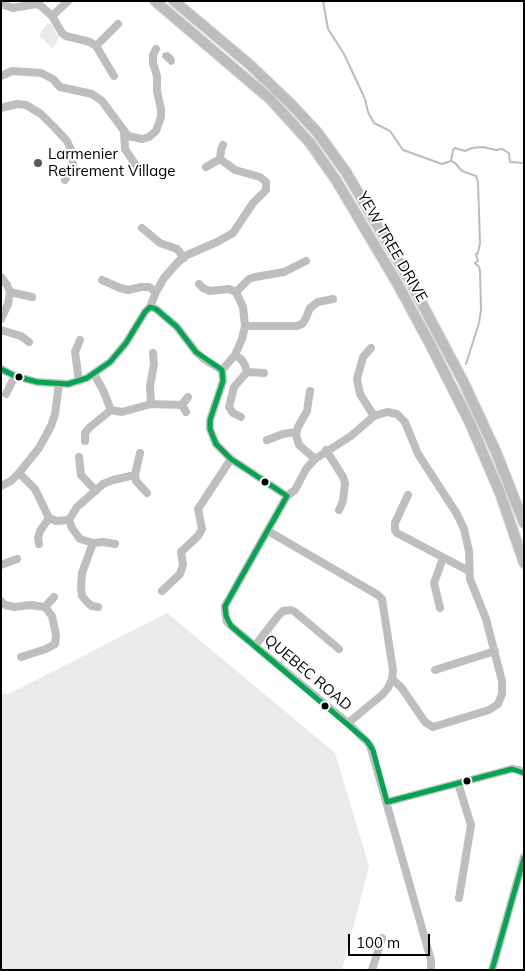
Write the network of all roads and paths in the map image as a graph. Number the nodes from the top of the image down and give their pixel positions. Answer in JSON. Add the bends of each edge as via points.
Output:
{"nodes":[{"id":1,"x":68,"y":1,"type":"edge"},
{"id":2,"x":155,"y":1,"type":"edge"},
{"id":3,"x":174,"y":1,"type":"edge"},
{"id":4,"x":36,"y":3,"type":"edge"},
{"id":5,"x":1,"y":4,"type":"edge"},
{"id":6,"x":52,"y":16,"type":"junction"},
{"id":7,"x":118,"y":24,"type":"dead end"},
{"id":8,"x":96,"y":46,"type":"junction"},
{"id":9,"x":156,"y":49,"type":"dead end"},
{"id":10,"x":1,"y":76,"type":"edge"},
{"id":11,"x":114,"y":76,"type":"dead end"},
{"id":12,"x":1,"y":108,"type":"edge"},
{"id":13,"x":124,"y":132,"type":"junction"},
{"id":14,"x":224,"y":145,"type":"dead end"},
{"id":15,"x":333,"y":153,"type":"junction"},
{"id":16,"x":220,"y":160,"type":"junction"},
{"id":17,"x":323,"y":160,"type":"junction"},
{"id":18,"x":206,"y":166,"type":"dead end"},
{"id":19,"x":137,"y":167,"type":"dead end"},
{"id":20,"x":65,"y":180,"type":"dead end"},
{"id":21,"x":142,"y":228,"type":"dead end"},
{"id":22,"x":184,"y":258,"type":"junction"},
{"id":23,"x":306,"y":261,"type":"dead end"},
{"id":24,"x":1,"y":277,"type":"edge"},
{"id":25,"x":102,"y":280,"type":"dead end"},
{"id":26,"x":199,"y":284,"type":"dead end"},
{"id":27,"x":10,"y":292,"type":"junction"},
{"id":28,"x":156,"y":292,"type":"junction"},
{"id":29,"x":236,"y":292,"type":"junction"},
{"id":30,"x":32,"y":297,"type":"dead end"},
{"id":31,"x":333,"y":299,"type":"dead end"},
{"id":32,"x":150,"y":307,"type":"junction"},
{"id":33,"x":1,"y":319,"type":"edge"},
{"id":34,"x":245,"y":326,"type":"junction"},
{"id":35,"x":1,"y":330,"type":"edge"},
{"id":36,"x":80,"y":340,"type":"dead end"},
{"id":37,"x":29,"y":342,"type":"dead end"},
{"id":38,"x":371,"y":348,"type":"dead end"},
{"id":39,"x":154,"y":353,"type":"dead end"},
{"id":40,"x":235,"y":355,"type":"junction"},
{"id":41,"x":1,"y":369,"type":"edge"},
{"id":42,"x":222,"y":370,"type":"junction"},
{"id":43,"x":247,"y":372,"type":"junction"},
{"id":44,"x":264,"y":373,"type":"dead end"},
{"id":45,"x":94,"y":374,"type":"junction"},
{"id":46,"x":14,"y":376,"type":"junction"},
{"id":47,"x":79,"y":381,"type":"junction"},
{"id":48,"x":58,"y":384,"type":"junction"},
{"id":49,"x":310,"y":391,"type":"dead end"},
{"id":50,"x":6,"y":394,"type":"dead end"},
{"id":51,"x":188,"y":397,"type":"dead end"},
{"id":52,"x":151,"y":404,"type":"junction"},
{"id":53,"x":111,"y":410,"type":"junction"},
{"id":54,"x":241,"y":416,"type":"dead end"},
{"id":55,"x":374,"y":416,"type":"junction"},
{"id":56,"x":481,"y":419,"type":"junction"},
{"id":57,"x":470,"y":423,"type":"junction"},
{"id":58,"x":296,"y":432,"type":"junction"},
{"id":59,"x":267,"y":440,"type":"dead end"},
{"id":60,"x":85,"y":442,"type":"dead end"},
{"id":61,"x":326,"y":450,"type":"junction"},
{"id":62,"x":140,"y":453,"type":"dead end"},
{"id":63,"x":79,"y":457,"type":"dead end"},
{"id":64,"x":231,"y":459,"type":"junction"},
{"id":65,"x":315,"y":459,"type":"junction"},
{"id":66,"x":19,"y":472,"type":"junction"},
{"id":67,"x":135,"y":475,"type":"junction"},
{"id":68,"x":1,"y":486,"type":"edge"},
{"id":69,"x":96,"y":491,"type":"junction"},
{"id":70,"x":147,"y":493,"type":"dead end"},
{"id":71,"x":408,"y":495,"type":"dead end"},
{"id":72,"x":287,"y":496,"type":"junction"},
{"id":73,"x":339,"y":510,"type":"dead end"},
{"id":74,"x":49,"y":518,"type":"junction"},
{"id":75,"x":68,"y":520,"type":"junction"},
{"id":76,"x":524,"y":523,"type":"edge"},
{"id":77,"x":268,"y":531,"type":"junction"},
{"id":78,"x":521,"y":542,"type":"edge"},
{"id":79,"x":93,"y":543,"type":"junction"},
{"id":80,"x":39,"y":544,"type":"dead end"},
{"id":81,"x":115,"y":544,"type":"dead end"},
{"id":82,"x":443,"y":558,"type":"junction"},
{"id":83,"x":17,"y":559,"type":"dead end"},
{"id":84,"x":524,"y":563,"type":"edge"},
{"id":85,"x":1,"y":565,"type":"edge"},
{"id":86,"x":469,"y":571,"type":"junction"},
{"id":87,"x":162,"y":591,"type":"dead end"},
{"id":88,"x":54,"y":597,"type":"dead end"},
{"id":89,"x":1,"y":601,"type":"edge"},
{"id":90,"x":45,"y":606,"type":"junction"},
{"id":91,"x":98,"y":607,"type":"dead end"},
{"id":92,"x":440,"y":608,"type":"dead end"},
{"id":93,"x":255,"y":646,"type":"junction"},
{"id":94,"x":339,"y":650,"type":"dead end"},
{"id":95,"x":495,"y":651,"type":"junction"},
{"id":96,"x":21,"y":657,"type":"dead end"},
{"id":97,"x":435,"y":670,"type":"dead end"},
{"id":98,"x":392,"y":679,"type":"junction"},
{"id":99,"x":348,"y":723,"type":"junction"},
{"id":100,"x":524,"y":773,"type":"edge"},
{"id":101,"x":458,"y":783,"type":"junction"},
{"id":102,"x":387,"y":802,"type":"junction"},
{"id":103,"x":524,"y":857,"type":"edge"},
{"id":104,"x":459,"y":898,"type":"dead end"},
{"id":105,"x":382,"y":938,"type":"dead end"},
{"id":106,"x":372,"y":970,"type":"edge"},
{"id":107,"x":431,"y":970,"type":"edge"},
{"id":108,"x":492,"y":970,"type":"edge"}],
"edges":[{"from":1,"to":6,"type":"street"},
{"from":2,"to":17,"type":"highway","name":"YEW TREE DRIVE","via":[[270,100]]},
{"from":3,"to":15,"type":"highway","name":"YEW TREE DRIVE","via":[[271,83]]},
{"from":4,"to":5,"type":"street","via":[[20,8]]},
{"from":4,"to":6,"type":"street"},
{"from":6,"to":8,"type":"street","via":[[66,36]]},
{"from":7,"to":8,"type":"street"},
{"from":8,"to":11,"type":"street"},
{"from":9,"to":13,"type":"street","via":[[153,63],[161,109],[160,122],[156,131],[142,139]]},
{"from":10,"to":13,"type":"street","via":[[12,70],[41,74],[53,79],[60,87],[92,94],[102,101]]},
{"from":12,"to":20,"type":"street","via":[[26,105],[54,126],[72,150],[73,164]]},
{"from":13,"to":19,"type":"street","via":[[125,149]]},
{"from":14,"to":16,"type":"street"},
{"from":15,"to":17,"type":"highway"},
{"from":15,"to":56,"type":"highway","name":"YEW TREE DRIVE","via":[[410,281]]},
{"from":16,"to":18,"type":"street"},
{"from":16,"to":22,"type":"street","via":[[235,170],[260,177],[266,182],[266,190],[232,233]]},
{"from":17,"to":57,"type":"highway","name":"YEW TREE DRIVE","via":[[397,283]]},
{"from":21,"to":22,"type":"street","via":[[160,243],[177,249]]},
{"from":22,"to":28,"type":"street","via":[[170,269]]},
{"from":23,"to":29,"type":"street","via":[[284,272],[255,276]]},
{"from":24,"to":27,"type":"street"},
{"from":25,"to":28,"type":"street","via":[[128,290],[149,287]]},
{"from":26,"to":29,"type":"street","via":[[210,291],[229,289]]},
{"from":27,"to":30,"type":"street"},
{"from":27,"to":33,"type":"street"},
{"from":28,"to":32,"type":"street"},
{"from":29,"to":34,"type":"street","via":[[243,307]]},
{"from":31,"to":34,"type":"street","via":[[318,302],[310,308],[305,320],[297,326]]},
{"from":32,"to":42,"type":"street","via":[[177,328],[204,359]]},
{"from":32,"to":45,"type":"street","via":[[126,343],[110,362]]},
{"from":34,"to":40,"type":"street"},
{"from":35,"to":37,"type":"street"},
{"from":36,"to":47,"type":"street","via":[[75,352]]},
{"from":38,"to":55,"type":"street","via":[[363,358],[357,379],[360,394]]},
{"from":39,"to":52,"type":"street"},
{"from":40,"to":42,"type":"street"},
{"from":40,"to":43,"type":"street","via":[[245,364]]},
{"from":41,"to":46,"type":"street"},
{"from":42,"to":64,"type":"street","via":[[223,381],[210,429],[216,444]]},
{"from":43,"to":44,"type":"street"},
{"from":43,"to":54,"type":"street","via":[[234,388],[229,406],[233,414]]},
{"from":45,"to":47,"type":"street"},
{"from":45,"to":53,"type":"street"},
{"from":46,"to":48,"type":"street"},
{"from":46,"to":50,"type":"street"},
{"from":47,"to":48,"type":"street"},
{"from":48,"to":66,"type":"street","via":[[51,426],[39,448]]},
{"from":49,"to":58,"type":"street","via":[[307,411]]},
{"from":51,"to":52,"type":"street","via":[[184,409]]},
{"from":52,"to":53,"type":"street","via":[[122,412]]},
{"from":53,"to":60,"type":"street","via":[[89,428]]},
{"from":55,"to":61,"type":"street","name":"QUEBEC ROAD","via":[[351,436]]},
{"from":55,"to":86,"type":"street","via":[[392,413],[401,416],[405,422],[418,454],[464,529]]},
{"from":56,"to":57,"type":"highway"},
{"from":56,"to":76,"type":"highway","name":"YEW TREE DRIVE"},
{"from":57,"to":78,"type":"highway","name":"YEW TREE DRIVE"},
{"from":58,"to":59,"type":"street"},
{"from":58,"to":65,"type":"street","via":[[299,444]]},
{"from":61,"to":65,"type":"street","name":"QUEBEC ROAD"},
{"from":61,"to":73,"type":"street","via":[[345,484]]},
{"from":62,"to":67,"type":"street"},
{"from":63,"to":69,"type":"street","via":[[81,475]]},
{"from":64,"to":72,"type":"street"},
{"from":64,"to":87,"type":"street","via":[[198,509],[202,529],[181,552],[183,565],[180,574]]},
{"from":65,"to":72,"type":"street","name":"QUEBEC ROAD"},
{"from":66,"to":68,"type":"street"},
{"from":66,"to":74,"type":"street","via":[[35,489]]},
{"from":67,"to":69,"type":"street","via":[[103,484]]},
{"from":67,"to":70,"type":"street"},
{"from":69,"to":75,"type":"street","via":[[77,507]]},
{"from":71,"to":82,"type":"street","via":[[395,523],[397,534]]},
{"from":72,"to":77,"type":"street","name":"QUEBEC ROAD"},
{"from":74,"to":75,"type":"street"},
{"from":74,"to":80,"type":"street","via":[[40,531]]},
{"from":75,"to":79,"type":"street","via":[[80,539]]},
{"from":77,"to":93,"type":"street","name":"QUEBEC ROAD","via":[[225,606],[227,622]]},
{"from":77,"to":98,"type":"street","via":[[382,599]]},
{"from":78,"to":84,"type":"highway","name":"YEW TREE DRIVE"},
{"from":79,"to":81,"type":"street"},
{"from":79,"to":91,"type":"street","via":[[82,573],[81,588],[88,603]]},
{"from":82,"to":86,"type":"street"},
{"from":82,"to":92,"type":"street","via":[[434,584]]},
{"from":83,"to":85,"type":"street"},
{"from":86,"to":95,"type":"street"},
{"from":88,"to":90,"type":"street"},
{"from":89,"to":90,"type":"street","via":[[14,607]]},
{"from":90,"to":96,"type":"street","via":[[52,616],[55,644]]},
{"from":93,"to":94,"type":"street","via":[[278,616],[290,610]]},
{"from":93,"to":99,"type":"street","name":"QUEBEC ROAD"},
{"from":95,"to":97,"type":"street"},
{"from":95,"to":98,"type":"street","via":[[503,686],[498,704],[439,726],[428,724]]},
{"from":98,"to":99,"type":"street","via":[[382,695]]},
{"from":99,"to":102,"type":"street","name":"QUEBEC ROAD","via":[[370,745]]},
{"from":100,"to":101,"type":"street","via":[[512,769]]},
{"from":101,"to":102,"type":"street"},
{"from":101,"to":104,"type":"street","via":[[470,825]]},
{"from":102,"to":107,"type":"street","name":"QUEBEC ROAD","via":[[431,960]]},
{"from":103,"to":108,"type":"street"},
{"from":105,"to":106,"type":"street"}]}
